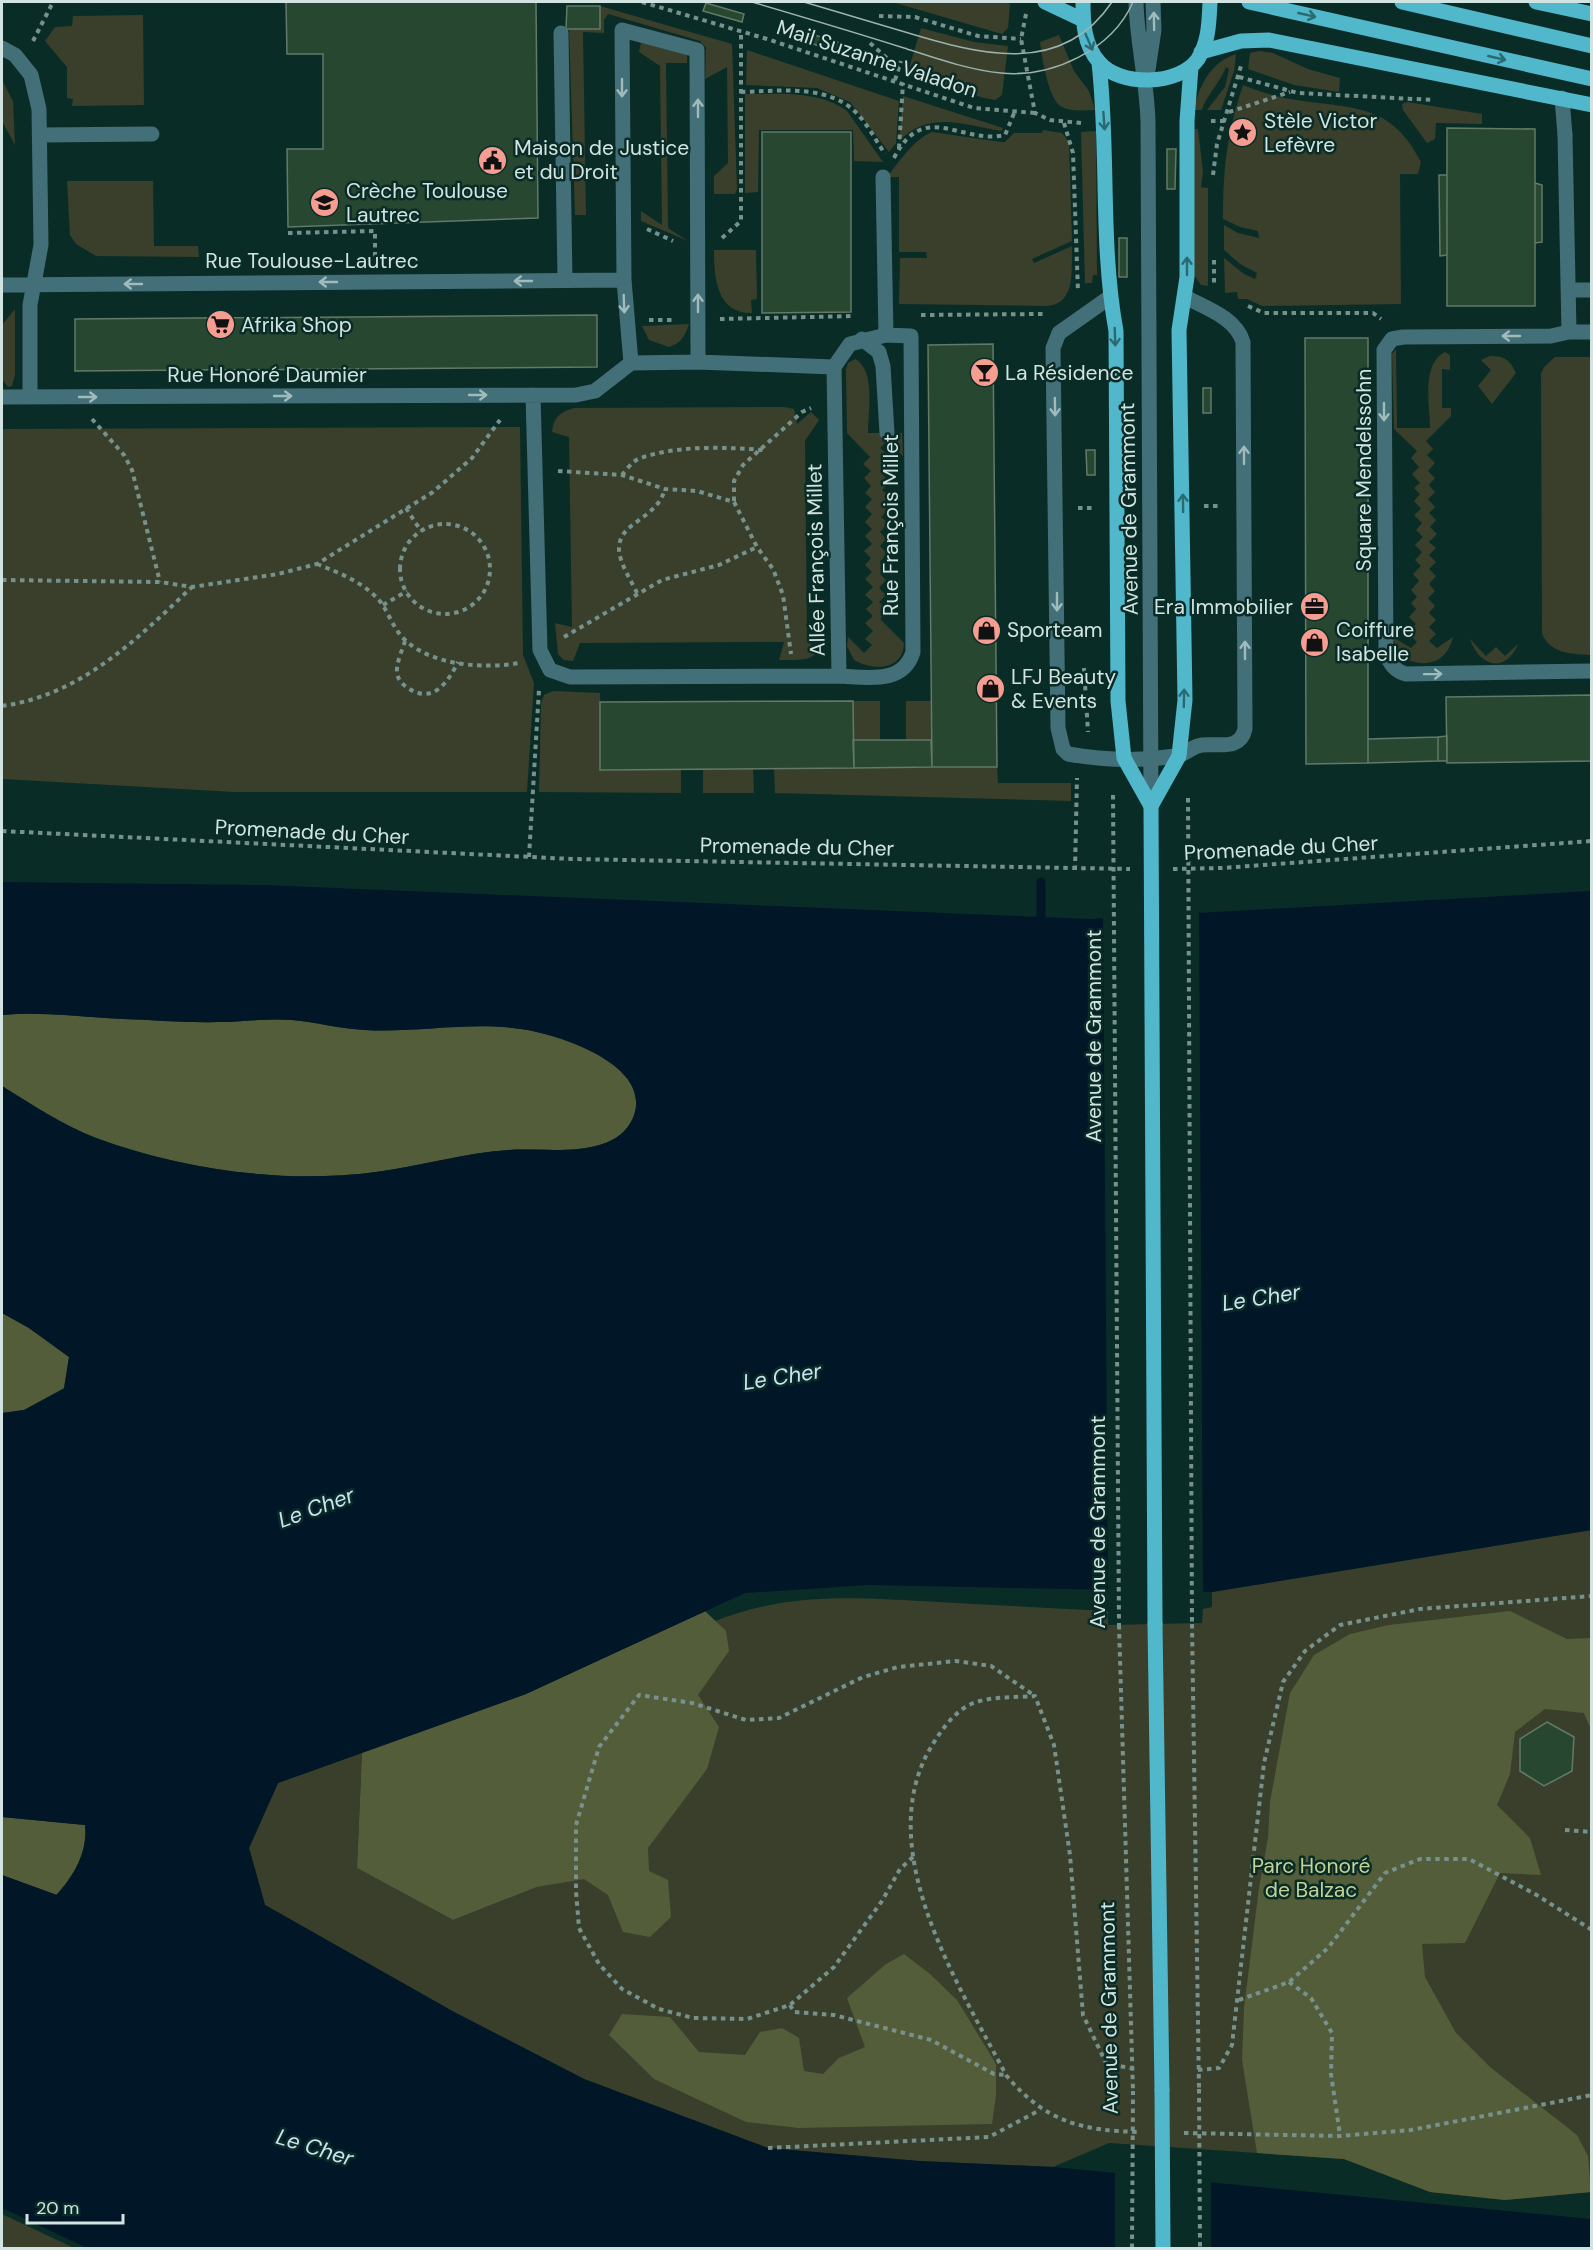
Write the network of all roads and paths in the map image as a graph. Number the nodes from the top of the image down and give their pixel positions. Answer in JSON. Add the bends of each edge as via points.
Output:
{"nodes":[{"id":1,"x":53,"y":2,"type":"edge"},
{"id":2,"x":642,"y":2,"type":"edge"},
{"id":3,"x":1045,"y":2,"type":"edge"},
{"id":4,"x":1083,"y":2,"type":"edge"},
{"id":5,"x":1136,"y":2,"type":"edge"},
{"id":6,"x":1153,"y":2,"type":"edge"},
{"id":7,"x":1210,"y":2,"type":"edge"},
{"id":8,"x":1250,"y":2,"type":"edge"},
{"id":9,"x":1402,"y":2,"type":"edge"},
{"id":10,"x":1536,"y":2,"type":"edge"},
{"id":11,"x":1027,"y":12,"type":"dead end"},
{"id":12,"x":1592,"y":14,"type":"edge"},
{"id":13,"x":879,"y":16,"type":"dead end"},
{"id":14,"x":915,"y":17,"type":"junction"},
{"id":15,"x":1083,"y":20,"type":"junction"},
{"id":16,"x":912,"y":25,"type":"dead end"},
{"id":17,"x":741,"y":31,"type":"junction"},
{"id":18,"x":561,"y":33,"type":"dead end"},
{"id":19,"x":1021,"y":39,"type":"junction"},
{"id":20,"x":870,"y":43,"type":"dead end"},
{"id":21,"x":1592,"y":46,"type":"edge"},
{"id":22,"x":2,"y":48,"type":"edge"},
{"id":23,"x":30,"y":48,"type":"dead end"},
{"id":24,"x":1201,"y":52,"type":"junction"},
{"id":25,"x":901,"y":61,"type":"dead end"},
{"id":26,"x":1241,"y":61,"type":"dead end"},
{"id":27,"x":1099,"y":63,"type":"junction"},
{"id":28,"x":1191,"y":67,"type":"junction"},
{"id":29,"x":899,"y":69,"type":"junction"},
{"id":30,"x":1239,"y":77,"type":"junction"},
{"id":31,"x":895,"y":80,"type":"junction"},
{"id":32,"x":1592,"y":80,"type":"edge"},
{"id":33,"x":1147,"y":81,"type":"junction"},
{"id":34,"x":903,"y":83,"type":"junction"},
{"id":35,"x":741,"y":92,"type":"junction"},
{"id":36,"x":1291,"y":92,"type":"junction"},
{"id":37,"x":1562,"y":98,"type":"junction"},
{"id":38,"x":1439,"y":100,"type":"dead end"},
{"id":39,"x":1592,"y":105,"type":"edge"},
{"id":40,"x":1015,"y":111,"type":"junction"},
{"id":41,"x":1035,"y":113,"type":"junction"},
{"id":42,"x":1228,"y":113,"type":"junction"},
{"id":43,"x":152,"y":134,"type":"dead end"},
{"id":44,"x":40,"y":135,"type":"junction"},
{"id":45,"x":899,"y":150,"type":"junction"},
{"id":46,"x":883,"y":177,"type":"dead end"},
{"id":47,"x":1213,"y":177,"type":"dead end"},
{"id":48,"x":641,"y":226,"type":"dead end"},
{"id":49,"x":288,"y":233,"type":"dead end"},
{"id":50,"x":719,"y":240,"type":"dead end"},
{"id":51,"x":676,"y":242,"type":"dead end"},
{"id":52,"x":1214,"y":257,"type":"dead end"},
{"id":53,"x":375,"y":266,"type":"dead end"},
{"id":54,"x":565,"y":280,"type":"junction"},
{"id":55,"x":624,"y":280,"type":"junction"},
{"id":56,"x":2,"y":285,"type":"edge"},
{"id":57,"x":32,"y":285,"type":"junction"},
{"id":58,"x":1568,"y":290,"type":"junction"},
{"id":59,"x":1592,"y":290,"type":"edge"},
{"id":60,"x":1078,"y":291,"type":"junction"},
{"id":61,"x":1072,"y":297,"type":"dead end"},
{"id":62,"x":1110,"y":297,"type":"junction"},
{"id":63,"x":1185,"y":297,"type":"junction"},
{"id":64,"x":1244,"y":304,"type":"dead end"},
{"id":65,"x":1051,"y":311,"type":"dead end"},
{"id":66,"x":1218,"y":314,"type":"junction"},
{"id":67,"x":885,"y":315,"type":"junction"},
{"id":68,"x":1079,"y":318,"type":"junction"},
{"id":69,"x":719,"y":319,"type":"dead end"},
{"id":70,"x":646,"y":320,"type":"dead end"},
{"id":71,"x":686,"y":320,"type":"dead end"},
{"id":72,"x":1569,"y":332,"type":"junction"},
{"id":73,"x":1592,"y":332,"type":"edge"},
{"id":74,"x":886,"y":336,"type":"junction"},
{"id":75,"x":1403,"y":337,"type":"junction"},
{"id":76,"x":862,"y":339,"type":"junction"},
{"id":77,"x":698,"y":362,"type":"junction"},
{"id":78,"x":631,"y":363,"type":"junction"},
{"id":79,"x":834,"y":367,"type":"junction"},
{"id":80,"x":533,"y":395,"type":"junction"},
{"id":81,"x":30,"y":396,"type":"junction"},
{"id":82,"x":2,"y":397,"type":"edge"},
{"id":83,"x":834,"y":398,"type":"junction"},
{"id":84,"x":504,"y":414,"type":"dead end"},
{"id":85,"x":91,"y":416,"type":"dead end"},
{"id":86,"x":887,"y":433,"type":"dead end"},
{"id":87,"x":763,"y":450,"type":"junction"},
{"id":88,"x":537,"y":467,"type":"junction"},
{"id":89,"x":622,"y":475,"type":"junction"},
{"id":90,"x":665,"y":489,"type":"junction"},
{"id":91,"x":734,"y":502,"type":"junction"},
{"id":92,"x":406,"y":508,"type":"junction"},
{"id":93,"x":421,"y":531,"type":"junction"},
{"id":94,"x":757,"y":547,"type":"junction"},
{"id":95,"x":317,"y":564,"type":"junction"},
{"id":96,"x":2,"y":580,"type":"edge"},
{"id":97,"x":160,"y":582,"type":"junction"},
{"id":98,"x":192,"y":587,"type":"junction"},
{"id":99,"x":407,"y":591,"type":"junction"},
{"id":100,"x":637,"y":593,"type":"junction"},
{"id":101,"x":383,"y":605,"type":"junction"},
{"id":102,"x":405,"y":641,"type":"junction"},
{"id":103,"x":540,"y":650,"type":"junction"},
{"id":104,"x":458,"y":662,"type":"junction"},
{"id":105,"x":550,"y":670,"type":"junction"},
{"id":106,"x":1592,"y":670,"type":"edge"},
{"id":107,"x":793,"y":676,"type":"junction"},
{"id":108,"x":839,"y":676,"type":"junction"},
{"id":109,"x":1084,"y":701,"type":"dead end"},
{"id":110,"x":2,"y":706,"type":"edge"},
{"id":111,"x":1179,"y":756,"type":"junction"},
{"id":112,"x":1104,"y":757,"type":"junction"},
{"id":113,"x":1151,"y":757,"type":"junction"},
{"id":114,"x":1124,"y":758,"type":"junction"},
{"id":115,"x":1076,"y":779,"type":"dead end"},
{"id":116,"x":1113,"y":795,"type":"dead end"},
{"id":117,"x":1188,"y":798,"type":"dead end"},
{"id":118,"x":1151,"y":806,"type":"junction"},
{"id":119,"x":2,"y":831,"type":"edge"},
{"id":120,"x":1592,"y":841,"type":"edge"},
{"id":121,"x":529,"y":858,"type":"junction"},
{"id":122,"x":1131,"y":869,"type":"dead end"},
{"id":123,"x":1166,"y":869,"type":"dead end"},
{"id":124,"x":1075,"y":870,"type":"junction"},
{"id":125,"x":1592,"y":1596,"type":"edge"},
{"id":126,"x":1035,"y":1696,"type":"junction"},
{"id":127,"x":1565,"y":1830,"type":"dead end"},
{"id":128,"x":1592,"y":1832,"type":"edge"},
{"id":129,"x":913,"y":1857,"type":"junction"},
{"id":130,"x":1592,"y":1930,"type":"edge"},
{"id":131,"x":1289,"y":1982,"type":"junction"},
{"id":132,"x":1239,"y":2000,"type":"junction"},
{"id":133,"x":790,"y":2005,"type":"junction"},
{"id":134,"x":1134,"y":2069,"type":"junction"},
{"id":135,"x":1198,"y":2070,"type":"junction"},
{"id":136,"x":1006,"y":2075,"type":"junction"},
{"id":137,"x":1592,"y":2095,"type":"edge"},
{"id":138,"x":1040,"y":2109,"type":"junction"},
{"id":139,"x":1149,"y":2132,"type":"dead end"},
{"id":140,"x":1172,"y":2133,"type":"dead end"},
{"id":141,"x":1340,"y":2136,"type":"junction"},
{"id":142,"x":768,"y":2148,"type":"dead end"},
{"id":143,"x":1132,"y":2248,"type":"edge"},
{"id":144,"x":1163,"y":2248,"type":"edge"},
{"id":145,"x":1200,"y":2248,"type":"edge"}],
"edges":[{"from":1,"to":23,"type":"path"},
{"from":2,"to":17,"type":"path","name":"Mail Suzanne Valadon"},
{"from":3,"to":15,"type":"main road"},
{"from":4,"to":15,"type":"main road"},
{"from":5,"to":33,"type":"street","name":"Avenue de Grammont","via":[[1137,32]]},
{"from":33,"to":6,"type":"street","name":"Avenue de Grammont","one_way":true,"via":[[1154,30]]},
{"from":7,"to":24,"type":"main road","via":[[1209,30]]},
{"from":8,"to":32,"type":"main road","one_way":true},
{"from":9,"to":21,"type":"main road"},
{"from":10,"to":12,"type":"main road"},
{"from":11,"to":19,"type":"path"},
{"from":13,"to":14,"type":"path"},
{"from":14,"to":16,"type":"path"},
{"from":14,"to":19,"type":"path","via":[[978,36]]},
{"from":15,"to":27,"type":"main road","one_way":true,"via":[[1085,37]]},
{"from":17,"to":31,"type":"path","name":"Mail Suzanne Valadon"},
{"from":17,"to":35,"type":"path"},
{"from":18,"to":54,"type":"street"},
{"from":19,"to":41,"type":"path"},
{"from":20,"to":29,"type":"path"},
{"from":22,"to":44,"type":"street","via":[[23,63],[31,75],[37,91]]},
{"from":24,"to":28,"type":"main road"},
{"from":24,"to":37,"type":"main road","via":[[1240,41],[1269,40]]},
{"from":25,"to":29,"type":"path"},
{"from":26,"to":30,"type":"path"},
{"from":27,"to":33,"type":"main road","via":[[1124,77]]},
{"from":27,"to":62,"type":"main road","name":"Avenue de Grammont","one_way":true},
{"from":28,"to":33,"type":"main road"},
{"from":63,"to":28,"type":"main road","name":"Avenue de Grammont","one_way":true,"via":[[1186,121]]},
{"from":29,"to":31,"type":"path"},
{"from":30,"to":36,"type":"path"},
{"from":30,"to":42,"type":"path"},
{"from":31,"to":34,"type":"path","name":"Mail Suzanne Valadon"},
{"from":33,"to":113,"type":"street","name":"Avenue de Grammont"},
{"from":34,"to":40,"type":"path","name":"Mail Suzanne Valadon","via":[[974,108]]},
{"from":34,"to":45,"type":"path"},
{"from":35,"to":45,"type":"path","via":[[793,91],[836,99],[860,117],[891,163]]},
{"from":35,"to":50,"type":"path","via":[[741,220]]},
{"from":36,"to":38,"type":"path"},
{"from":36,"to":42,"type":"path"},
{"from":37,"to":39,"type":"main road"},
{"from":37,"to":58,"type":"street"},
{"from":40,"to":41,"type":"path","name":"Mail Suzanne Valadon"},
{"from":40,"to":45,"type":"path","via":[[1005,135],[936,126],[915,133]]},
{"from":41,"to":60,"type":"path","name":"Mail Suzanne Valadon","via":[[1064,123],[1073,153]]},
{"from":42,"to":47,"type":"path"},
{"from":43,"to":44,"type":"street"},
{"from":44,"to":57,"type":"street","via":[[41,245]]},
{"from":46,"to":67,"type":"street"},
{"from":48,"to":51,"type":"path"},
{"from":49,"to":53,"type":"path","via":[[375,231]]},
{"from":52,"to":66,"type":"path"},
{"from":54,"to":55,"type":"street","name":"Rue Toulouse-Lautrec"},
{"from":54,"to":57,"type":"street","name":"Rue Toulouse-Lautrec","one_way":true},
{"from":77,"to":55,"type":"street","one_way":true,"via":[[698,50],[621,30]]},
{"from":55,"to":78,"type":"street","one_way":true},
{"from":56,"to":57,"type":"street","name":"Rue Toulouse-Lautrec"},
{"from":57,"to":81,"type":"street"},
{"from":58,"to":59,"type":"street"},
{"from":58,"to":72,"type":"street"},
{"from":60,"to":61,"type":"path"},
{"from":60,"to":68,"type":"path"},
{"from":62,"to":68,"type":"street"},
{"from":62,"to":114,"type":"main road","name":"Avenue de Grammont","one_way":true,"via":[[1116,331],[1118,701]]},
{"from":63,"to":66,"type":"street"},
{"from":111,"to":63,"type":"main road","name":"Avenue de Grammont","one_way":true,"via":[[1185,700],[1179,330]]},
{"from":64,"to":75,"type":"path","via":[[1264,313],[1373,313]]},
{"from":65,"to":67,"type":"path","via":[[1043,315]]},
{"from":111,"to":66,"type":"street","one_way":true,"via":[[1201,745],[1238,742],[1245,729],[1243,342],[1240,333]]},
{"from":67,"to":69,"type":"path"},
{"from":67,"to":74,"type":"street"},
{"from":68,"to":112,"type":"street","one_way":true,"via":[[1059,333],[1053,348],[1058,728],[1068,754]]},
{"from":70,"to":71,"type":"path"},
{"from":72,"to":73,"type":"street"},
{"from":72,"to":75,"type":"street","one_way":true,"via":[[1551,336]]},
{"from":74,"to":76,"type":"street","name":"Rue François Millet"},
{"from":74,"to":108,"type":"street","name":"Rue François Millet","via":[[912,336],[913,652],[910,663],[888,677]]},
{"from":75,"to":106,"type":"street","name":"Square Mendelssohn","one_way":true,"via":[[1392,339],[1384,350],[1389,662],[1406,674]]},
{"from":76,"to":79,"type":"street","via":[[845,348]]},
{"from":76,"to":86,"type":"street","via":[[879,352],[883,366]]},
{"from":77,"to":78,"type":"street"},
{"from":77,"to":79,"type":"street"},
{"from":78,"to":80,"type":"street","via":[[595,392]]},
{"from":79,"to":83,"type":"street","name":"Allée François Millet"},
{"from":81,"to":80,"type":"street","name":"Rue Honoré Daumier","one_way":true},
{"from":80,"to":88,"type":"street"},
{"from":81,"to":82,"type":"street","name":"Rue Honoré Daumier"},
{"from":83,"to":87,"type":"path","via":[[802,412]]},
{"from":83,"to":108,"type":"street","name":"Allée François Millet"},
{"from":84,"to":92,"type":"path","via":[[472,458],[433,492]]},
{"from":85,"to":97,"type":"path","via":[[132,470]]},
{"from":87,"to":89,"type":"path","via":[[663,453],[636,460]]},
{"from":87,"to":91,"type":"path","via":[[743,465],[734,481]]},
{"from":88,"to":89,"type":"path","via":[[570,474]]},
{"from":88,"to":103,"type":"street"},
{"from":89,"to":90,"type":"path"},
{"from":90,"to":91,"type":"path","via":[[697,490]]},
{"from":90,"to":100,"type":"path","via":[[655,510],[627,528],[621,537],[619,550]]},
{"from":91,"to":94,"type":"path"},
{"from":92,"to":93,"type":"path"},
{"from":92,"to":95,"type":"path"},
{"from":93,"to":99,"type":"path","via":[[410,540],[400,565]]},
{"from":93,"to":99,"type":"path","via":[[448,524],[474,534],[486,551],[490,572],[487,585],[469,607],[442,614],[416,603]]},
{"from":94,"to":100,"type":"path","via":[[719,565],[683,573]]},
{"from":94,"to":107,"type":"path","via":[[773,569],[783,595]]},
{"from":95,"to":98,"type":"path"},
{"from":95,"to":101,"type":"path","via":[[366,588]]},
{"from":96,"to":97,"type":"path"},
{"from":97,"to":98,"type":"path"},
{"from":98,"to":110,"type":"path","via":[[97,671],[60,690]]},
{"from":99,"to":101,"type":"path"},
{"from":100,"to":103,"type":"path"},
{"from":101,"to":102,"type":"path"},
{"from":102,"to":104,"type":"path","via":[[422,651]]},
{"from":102,"to":104,"type":"path","via":[[397,674],[412,691],[426,695],[437,691],[448,682]]},
{"from":103,"to":104,"type":"path","via":[[528,661],[500,666]]},
{"from":103,"to":105,"type":"street"},
{"from":105,"to":107,"type":"street","name":"Allée François Millet","via":[[570,676]]},
{"from":105,"to":121,"type":"path","via":[[536,701]]},
{"from":107,"to":108,"type":"street","name":"Allée François Millet"},
{"from":109,"to":112,"type":"path","via":[[1086,727],[1101,744]]},
{"from":111,"to":113,"type":"street"},
{"from":111,"to":118,"type":"main road","name":"Avenue de Grammont"},
{"from":112,"to":114,"type":"street"},
{"from":113,"to":114,"type":"street"},
{"from":113,"to":118,"type":"street","name":"Avenue de Grammont"},
{"from":114,"to":118,"type":"main road","name":"Avenue de Grammont"},
{"from":115,"to":124,"type":"path"},
{"from":116,"to":134,"type":"path","name":"Avenue de Grammont","bridge":true,"via":[[1119,1625]]},
{"from":117,"to":135,"type":"path","bridge":true},
{"from":118,"to":144,"type":"main road","name":"Avenue de Grammont","bridge":true},
{"from":119,"to":121,"type":"path","name":"Promenade du Cher"},
{"from":120,"to":123,"type":"path","name":"Promenade du Cher"},
{"from":121,"to":124,"type":"path","name":"Promenade du Cher"},
{"from":122,"to":124,"type":"path","name":"Promenade du Cher"},
{"from":125,"to":132,"type":"path","via":[[1420,1609],[1340,1625],[1305,1651],[1283,1682],[1264,1763]]},
{"from":126,"to":129,"type":"path","via":[[994,1699],[965,1707],[939,1731],[915,1790]]},
{"from":126,"to":133,"type":"path","via":[[991,1666],[956,1661],[898,1667],[863,1677],[779,1718],[746,1720],[692,1703],[639,1695],[599,1747],[576,1825],[579,1928],[599,1964],[622,1989],[659,2009],[693,2018],[747,2019]]},
{"from":126,"to":134,"type":"path","via":[[1054,1744],[1070,1855],[1083,2015],[1106,2063]]},
{"from":127,"to":128,"type":"path"},
{"from":129,"to":133,"type":"path","via":[[900,1869],[834,1967]]},
{"from":129,"to":136,"type":"path","via":[[935,1934]]},
{"from":130,"to":131,"type":"path","via":[[1469,1859],[1420,1859],[1385,1874],[1328,1948]]},
{"from":131,"to":132,"type":"path"},
{"from":131,"to":141,"type":"path","via":[[1311,1998],[1332,2033],[1331,2074]]},
{"from":132,"to":135,"type":"path","via":[[1232,2045],[1219,2068]]},
{"from":133,"to":136,"type":"path","via":[[794,2012],[834,2016],[931,2040],[994,2074]]},
{"from":134,"to":143,"type":"path","name":"Avenue de Grammont","bridge":true},
{"from":135,"to":145,"type":"path","bridge":true},
{"from":136,"to":138,"type":"path"},
{"from":137,"to":141,"type":"path","via":[[1410,2130]]},
{"from":138,"to":139,"type":"path","via":[[1071,2124],[1102,2132]]},
{"from":138,"to":142,"type":"path","via":[[989,2137]]},
{"from":140,"to":141,"type":"path"}]}
